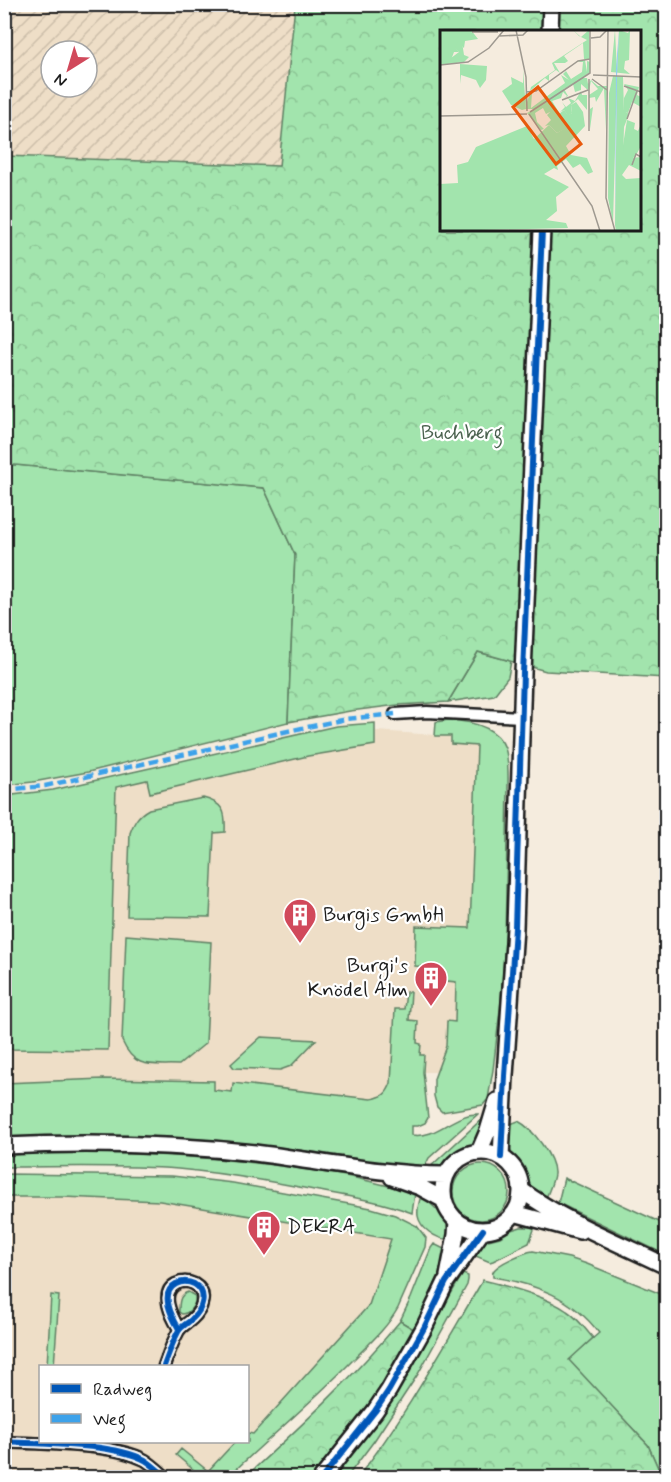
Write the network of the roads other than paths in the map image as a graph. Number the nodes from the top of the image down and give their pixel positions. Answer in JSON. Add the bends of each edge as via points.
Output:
{"nodes":[{"id":1,"x":550,"y":4,"type":"edge"},
{"id":2,"x":549,"y":30,"type":"edge"},
{"id":3,"x":542,"y":231,"type":"edge"},
{"id":4,"x":395,"y":714,"type":"dead end"},
{"id":5,"x":522,"y":717,"type":"junction"},
{"id":6,"x":505,"y":1076,"type":"junction"},
{"id":7,"x":4,"y":1146,"type":"edge"},
{"id":8,"x":479,"y":1152,"type":"junction"},
{"id":9,"x":501,"y":1157,"type":"junction"},
{"id":10,"x":376,"y":1170,"type":"junction"},
{"id":11,"x":446,"y":1174,"type":"junction"},
{"id":12,"x":521,"y":1190,"type":"junction"},
{"id":13,"x":444,"y":1200,"type":"junction"},
{"id":14,"x":514,"y":1214,"type":"junction"},
{"id":15,"x":457,"y":1221,"type":"junction"},
{"id":16,"x":483,"y":1230,"type":"junction"},
{"id":17,"x":600,"y":1235,"type":"junction"},
{"id":18,"x":666,"y":1266,"type":"edge"},
{"id":19,"x":446,"y":1282,"type":"junction"},
{"id":20,"x":179,"y":1329,"type":"dead end"},
{"id":21,"x":164,"y":1365,"type":"edge"},
{"id":22,"x":4,"y":1442,"type":"edge"},
{"id":23,"x":134,"y":1443,"type":"edge"},
{"id":24,"x":129,"y":1454,"type":"junction"},
{"id":25,"x":167,"y":1478,"type":"edge"},
{"id":26,"x":322,"y":1478,"type":"edge"}],
"edges":[{"from":1,"to":2,"type":"street"},
{"from":3,"to":5,"type":"street"},
{"from":4,"to":5,"type":"street"},
{"from":5,"to":6,"type":"street"},
{"from":6,"to":8,"type":"street"},
{"from":6,"to":9,"type":"street"},
{"from":7,"to":10,"type":"street","via":[[150,1145]]},
{"from":8,"to":9,"type":"street"},
{"from":8,"to":11,"type":"street","via":[[458,1160]]},
{"from":9,"to":12,"type":"street","via":[[515,1170]]},
{"from":10,"to":11,"type":"street"},
{"from":10,"to":13,"type":"street"},
{"from":11,"to":13,"type":"street"},
{"from":12,"to":14,"type":"street"},
{"from":12,"to":17,"type":"street"},
{"from":13,"to":15,"type":"street"},
{"from":14,"to":16,"type":"street","via":[[501,1225]]},
{"from":14,"to":17,"type":"street"},
{"from":15,"to":16,"type":"street"},
{"from":15,"to":19,"type":"street"},
{"from":16,"to":19,"type":"street"},
{"from":17,"to":18,"type":"street"},
{"from":19,"to":26,"type":"street","via":[[389,1390]]},
{"from":20,"to":21,"type":"street"},
{"from":22,"to":24,"type":"street"},
{"from":23,"to":24,"type":"street"},
{"from":24,"to":25,"type":"street","via":[[145,1460]]}]}
